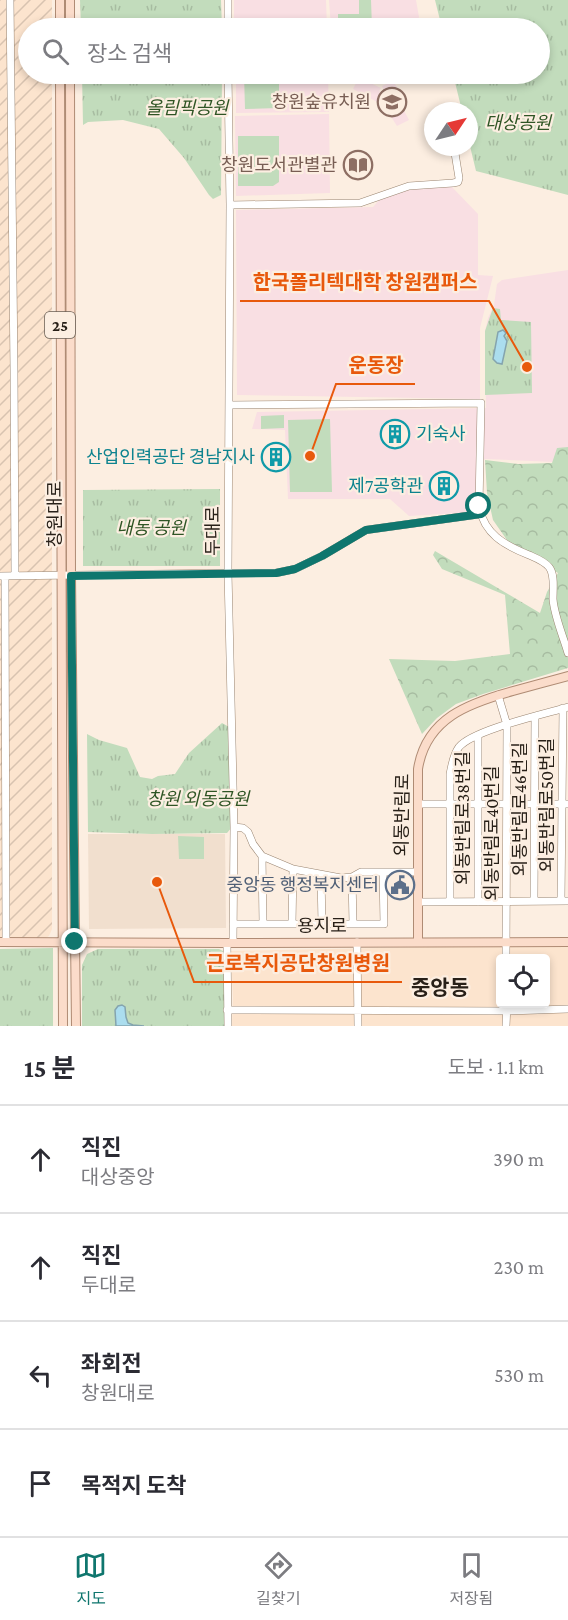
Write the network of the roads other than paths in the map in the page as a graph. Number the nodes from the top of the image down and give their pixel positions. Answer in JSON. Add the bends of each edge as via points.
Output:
{"nodes":[{"id":1,"x":10,"y":0,"type":"edge"},
{"id":2,"x":228,"y":0,"type":"edge"},
{"id":3,"x":228,"y":18,"type":"edge"},
{"id":4,"x":60,"y":84,"type":"edge"},
{"id":5,"x":70,"y":84,"type":"edge"},
{"id":6,"x":228,"y":84,"type":"edge"},
{"id":7,"x":455,"y":156,"type":"edge"},
{"id":8,"x":230,"y":205,"type":"junction"},
{"id":9,"x":229,"y":405,"type":"junction"},
{"id":10,"x":481,"y":514,"type":"junction"},
{"id":11,"x":228,"y":573,"type":"junction"},
{"id":12,"x":2,"y":576,"type":"edge"},
{"id":13,"x":15,"y":576,"type":"junction"},
{"id":14,"x":61,"y":576,"type":"junction"},
{"id":15,"x":71,"y":576,"type":"junction"},
{"id":16,"x":568,"y":653,"type":"edge"},
{"id":17,"x":568,"y":676,"type":"edge"},
{"id":18,"x":498,"y":695,"type":"junction"},
{"id":19,"x":565,"y":708,"type":"edge"},
{"id":20,"x":535,"y":716,"type":"junction"},
{"id":21,"x":507,"y":724,"type":"junction"},
{"id":22,"x":478,"y":735,"type":"junction"},
{"id":23,"x":418,"y":804,"type":"junction"},
{"id":24,"x":450,"y":804,"type":"junction"},
{"id":25,"x":478,"y":804,"type":"junction"},
{"id":26,"x":507,"y":804,"type":"junction"},
{"id":27,"x":535,"y":804,"type":"junction"},
{"id":28,"x":565,"y":804,"type":"edge"},
{"id":29,"x":234,"y":827,"type":"junction"},
{"id":30,"x":262,"y":856,"type":"junction"},
{"id":31,"x":293,"y":870,"type":"junction"},
{"id":32,"x":382,"y":872,"type":"junction"},
{"id":33,"x":418,"y":872,"type":"junction"},
{"id":34,"x":321,"y":876,"type":"junction"},
{"id":35,"x":352,"y":877,"type":"junction"},
{"id":36,"x":534,"y":901,"type":"junction"},
{"id":37,"x":565,"y":901,"type":"edge"},
{"id":38,"x":418,"y":902,"type":"junction"},
{"id":39,"x":450,"y":902,"type":"junction"},
{"id":40,"x":478,"y":902,"type":"junction"},
{"id":41,"x":506,"y":902,"type":"junction"},
{"id":42,"x":233,"y":924,"type":"junction"},
{"id":43,"x":262,"y":924,"type":"junction"},
{"id":44,"x":292,"y":924,"type":"junction"},
{"id":45,"x":322,"y":924,"type":"junction"},
{"id":46,"x":353,"y":924,"type":"junction"},
{"id":47,"x":3,"y":942,"type":"edge"},
{"id":48,"x":63,"y":942,"type":"junction"},
{"id":49,"x":75,"y":942,"type":"junction"},
{"id":50,"x":357,"y":942,"type":"junction"},
{"id":51,"x":418,"y":942,"type":"junction"},
{"id":52,"x":506,"y":942,"type":"junction"},
{"id":53,"x":568,"y":942,"type":"edge"},
{"id":54,"x":230,"y":943,"type":"junction"},
{"id":55,"x":506,"y":954,"type":"edge"},
{"id":56,"x":496,"y":1007,"type":"edge"},
{"id":57,"x":507,"y":1008,"type":"edge"},
{"id":58,"x":538,"y":1008,"type":"edge"},
{"id":59,"x":568,"y":1009,"type":"edge"},
{"id":60,"x":227,"y":1010,"type":"junction"},
{"id":61,"x":358,"y":1010,"type":"junction"},
{"id":62,"x":63,"y":1026,"type":"edge"},
{"id":63,"x":76,"y":1026,"type":"edge"},
{"id":64,"x":228,"y":1026,"type":"edge"},
{"id":65,"x":358,"y":1026,"type":"edge"},
{"id":66,"x":506,"y":1026,"type":"edge"}],
"edges":[{"from":1,"to":13,"type":"street"},
{"from":2,"to":3,"type":"street"},
{"from":4,"to":14,"type":"main road","name":"창원대로","number":"25"},
{"from":5,"to":15,"type":"main road","name":"창원대로","number":"25"},
{"from":6,"to":8,"type":"street","name":"두대로"},
{"from":7,"to":8,"type":"street","via":[[458,182],[409,186],[360,203]]},
{"from":8,"to":9,"type":"street","name":"두대로"},
{"from":9,"to":10,"type":"street","via":[[481,403]]},
{"from":9,"to":11,"type":"street","name":"두대로"},
{"from":10,"to":11,"type":"street","via":[[366,530],[295,569]]},
{"from":10,"to":16,"type":"street","via":[[498,540],[550,567],[553,602]]},
{"from":11,"to":15,"type":"street","name":"두대로"},
{"from":11,"to":29,"type":"street"},
{"from":12,"to":13,"type":"street","name":"두대로"},
{"from":12,"to":47,"type":"street"},
{"from":13,"to":14,"type":"street","name":"두대로"},
{"from":14,"to":15,"type":"street","name":"두대로"},
{"from":14,"to":48,"type":"main road","name":"창원대로","number":"25"},
{"from":15,"to":49,"type":"main road","name":"창원대로","number":"25"},
{"from":17,"to":18,"type":"main road","name":"외동반림로"},
{"from":18,"to":21,"type":"street","name":"외동반림로40번길"},
{"from":18,"to":23,"type":"main road","name":"외동반림로","via":[[454,713],[433,734],[420,759]]},
{"from":19,"to":20,"type":"street"},
{"from":19,"to":28,"type":"street","name":"외동반림로50번길"},
{"from":20,"to":21,"type":"street"},
{"from":20,"to":27,"type":"street","name":"외동반림로46번길"},
{"from":21,"to":22,"type":"street"},
{"from":21,"to":26,"type":"street","name":"외동반림로40번길"},
{"from":22,"to":24,"type":"street","via":[[459,747],[453,760]]},
{"from":22,"to":25,"type":"street","name":"외동반림로38번길"},
{"from":23,"to":24,"type":"street"},
{"from":23,"to":33,"type":"main road","name":"외동반림로"},
{"from":24,"to":25,"type":"street"},
{"from":24,"to":39,"type":"street"},
{"from":25,"to":26,"type":"street"},
{"from":25,"to":40,"type":"street","name":"외동반림로38번길"},
{"from":26,"to":27,"type":"street"},
{"from":26,"to":41,"type":"street","name":"외동반림로40번길"},
{"from":27,"to":28,"type":"street"},
{"from":27,"to":36,"type":"street","name":"외동반림로46번길"},
{"from":28,"to":37,"type":"street","name":"외동반림로50번길"},
{"from":29,"to":30,"type":"street","via":[[248,832]]},
{"from":29,"to":42,"type":"street"},
{"from":30,"to":31,"type":"street"},
{"from":30,"to":43,"type":"street"},
{"from":31,"to":34,"type":"street"},
{"from":31,"to":44,"type":"street"},
{"from":32,"to":33,"type":"street"},
{"from":32,"to":35,"type":"street","via":[[361,872]]},
{"from":32,"to":46,"type":"street","via":[[384,924]]},
{"from":33,"to":38,"type":"main road","name":"외동반림로"},
{"from":34,"to":35,"type":"street"},
{"from":34,"to":45,"type":"street"},
{"from":35,"to":46,"type":"street"},
{"from":36,"to":37,"type":"street"},
{"from":36,"to":41,"type":"street"},
{"from":38,"to":39,"type":"street"},
{"from":38,"to":51,"type":"main road","name":"외동반림로"},
{"from":39,"to":40,"type":"street"},
{"from":40,"to":41,"type":"street"},
{"from":41,"to":52,"type":"street","name":"외동반림로40번길"},
{"from":42,"to":43,"type":"street"},
{"from":42,"to":54,"type":"street"},
{"from":43,"to":44,"type":"street"},
{"from":44,"to":45,"type":"street"},
{"from":45,"to":46,"type":"street"},
{"from":47,"to":48,"type":"main road","name":"용지로"},
{"from":48,"to":49,"type":"main road","name":"용지로"},
{"from":48,"to":62,"type":"main road","name":"창원대로","number":"25"},
{"from":49,"to":54,"type":"main road","name":"용지로"},
{"from":49,"to":63,"type":"main road","name":"창원대로","number":"25"},
{"from":50,"to":51,"type":"main road","name":"용지로"},
{"from":50,"to":54,"type":"main road","name":"용지로"},
{"from":50,"to":61,"type":"street"},
{"from":51,"to":52,"type":"main road","name":"용지로"},
{"from":52,"to":53,"type":"main road","name":"용지로"},
{"from":52,"to":55,"type":"street","name":"외동반림로40번길"},
{"from":54,"to":60,"type":"street"},
{"from":56,"to":61,"type":"street"},
{"from":57,"to":66,"type":"street"},
{"from":58,"to":59,"type":"street"},
{"from":60,"to":61,"type":"street"},
{"from":60,"to":64,"type":"street"},
{"from":61,"to":65,"type":"street"}]}
